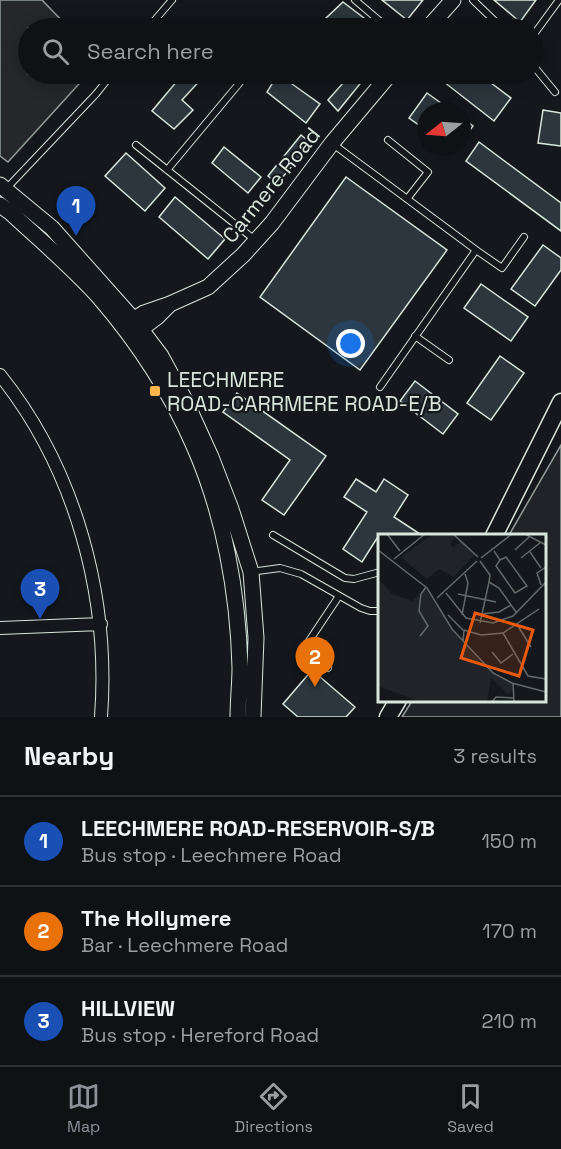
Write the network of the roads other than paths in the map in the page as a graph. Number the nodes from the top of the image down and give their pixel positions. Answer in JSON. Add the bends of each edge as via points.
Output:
{"nodes":[{"id":1,"x":171,"y":0,"type":"edge"},
{"id":2,"x":355,"y":0,"type":"edge"},
{"id":3,"x":453,"y":0,"type":"edge"},
{"id":4,"x":473,"y":0,"type":"edge"},
{"id":5,"x":559,"y":0,"type":"edge"},
{"id":6,"x":156,"y":18,"type":"edge"},
{"id":7,"x":376,"y":18,"type":"edge"},
{"id":8,"x":437,"y":18,"type":"edge"},
{"id":9,"x":492,"y":18,"type":"edge"},
{"id":10,"x":543,"y":22,"type":"edge"},
{"id":11,"x":543,"y":77,"type":"edge"},
{"id":12,"x":104,"y":84,"type":"edge"},
{"id":13,"x":239,"y":84,"type":"edge"},
{"id":14,"x":382,"y":84,"type":"edge"},
{"id":15,"x":555,"y":92,"type":"dead end"},
{"id":16,"x":388,"y":140,"type":"dead end"},
{"id":17,"x":332,"y":143,"type":"junction"},
{"id":18,"x":136,"y":145,"type":"dead end"},
{"id":19,"x":167,"y":170,"type":"junction"},
{"id":20,"x":3,"y":188,"type":"edge"},
{"id":21,"x":407,"y":199,"type":"junction"},
{"id":22,"x":0,"y":205,"type":"edge"},
{"id":23,"x":524,"y":237,"type":"dead end"},
{"id":24,"x":256,"y":240,"type":"junction"},
{"id":25,"x":476,"y":250,"type":"junction"},
{"id":26,"x":132,"y":328,"type":"junction"},
{"id":27,"x":415,"y":336,"type":"junction"},
{"id":28,"x":449,"y":360,"type":"dead end"},
{"id":29,"x":0,"y":375,"type":"edge"},
{"id":30,"x":380,"y":387,"type":"dead end"},
{"id":31,"x":561,"y":402,"type":"edge"},
{"id":32,"x":495,"y":534,"type":"edge"},
{"id":33,"x":273,"y":535,"type":"dead end"},
{"id":34,"x":251,"y":572,"type":"junction"},
{"id":35,"x":378,"y":573,"type":"edge"},
{"id":36,"x":339,"y":596,"type":"junction"},
{"id":37,"x":378,"y":611,"type":"edge"},
{"id":38,"x":100,"y":624,"type":"junction"},
{"id":39,"x":0,"y":628,"type":"edge"},
{"id":40,"x":328,"y":668,"type":"dead end"},
{"id":41,"x":397,"y":702,"type":"edge"},
{"id":42,"x":101,"y":717,"type":"edge"},
{"id":43,"x":238,"y":717,"type":"edge"},
{"id":44,"x":254,"y":717,"type":"edge"},
{"id":45,"x":388,"y":717,"type":"edge"}],
"edges":[{"from":1,"to":6,"type":"lane"},
{"from":2,"to":7,"type":"lane"},
{"from":3,"to":8,"type":"street"},
{"from":4,"to":9,"type":"lane"},
{"from":5,"to":10,"type":"lane"},
{"from":11,"to":15,"type":"lane"},
{"from":12,"to":20,"type":"lane"},
{"from":13,"to":19,"type":"lane"},
{"from":14,"to":17,"type":"street","name":"Carmere Road"},
{"from":16,"to":21,"type":"lane","via":[[428,172]]},
{"from":17,"to":21,"type":"lane"},
{"from":17,"to":24,"type":"street","name":"Carmere Road"},
{"from":18,"to":19,"type":"lane"},
{"from":19,"to":24,"type":"lane"},
{"from":20,"to":26,"type":"street","via":[[52,228]]},
{"from":21,"to":25,"type":"lane"},
{"from":22,"to":26,"type":"street"},
{"from":23,"to":25,"type":"lane","via":[[502,268]]},
{"from":24,"to":26,"type":"street","name":"Carmere Road","via":[[208,287],[151,309]]},
{"from":25,"to":27,"type":"lane"},
{"from":26,"to":34,"type":"street","via":[[161,356],[186,402],[231,509]]},
{"from":26,"to":43,"type":"street","via":[[194,446],[213,500],[231,576],[240,668]]},
{"from":27,"to":28,"type":"lane"},
{"from":27,"to":30,"type":"lane"},
{"from":29,"to":38,"type":"street","via":[[43,440],[76,514]]},
{"from":31,"to":32,"type":"main road"},
{"from":33,"to":35,"type":"lane","via":[[345,578]]},
{"from":34,"to":36,"type":"lane","via":[[280,568],[301,574]]},
{"from":34,"to":44,"type":"street","via":[[256,638]]},
{"from":36,"to":37,"type":"lane","via":[[361,608]]},
{"from":36,"to":40,"type":"lane","via":[[307,645],[313,657]]},
{"from":38,"to":39,"type":"street"},
{"from":38,"to":42,"type":"street"},
{"from":41,"to":45,"type":"main road"}]}
